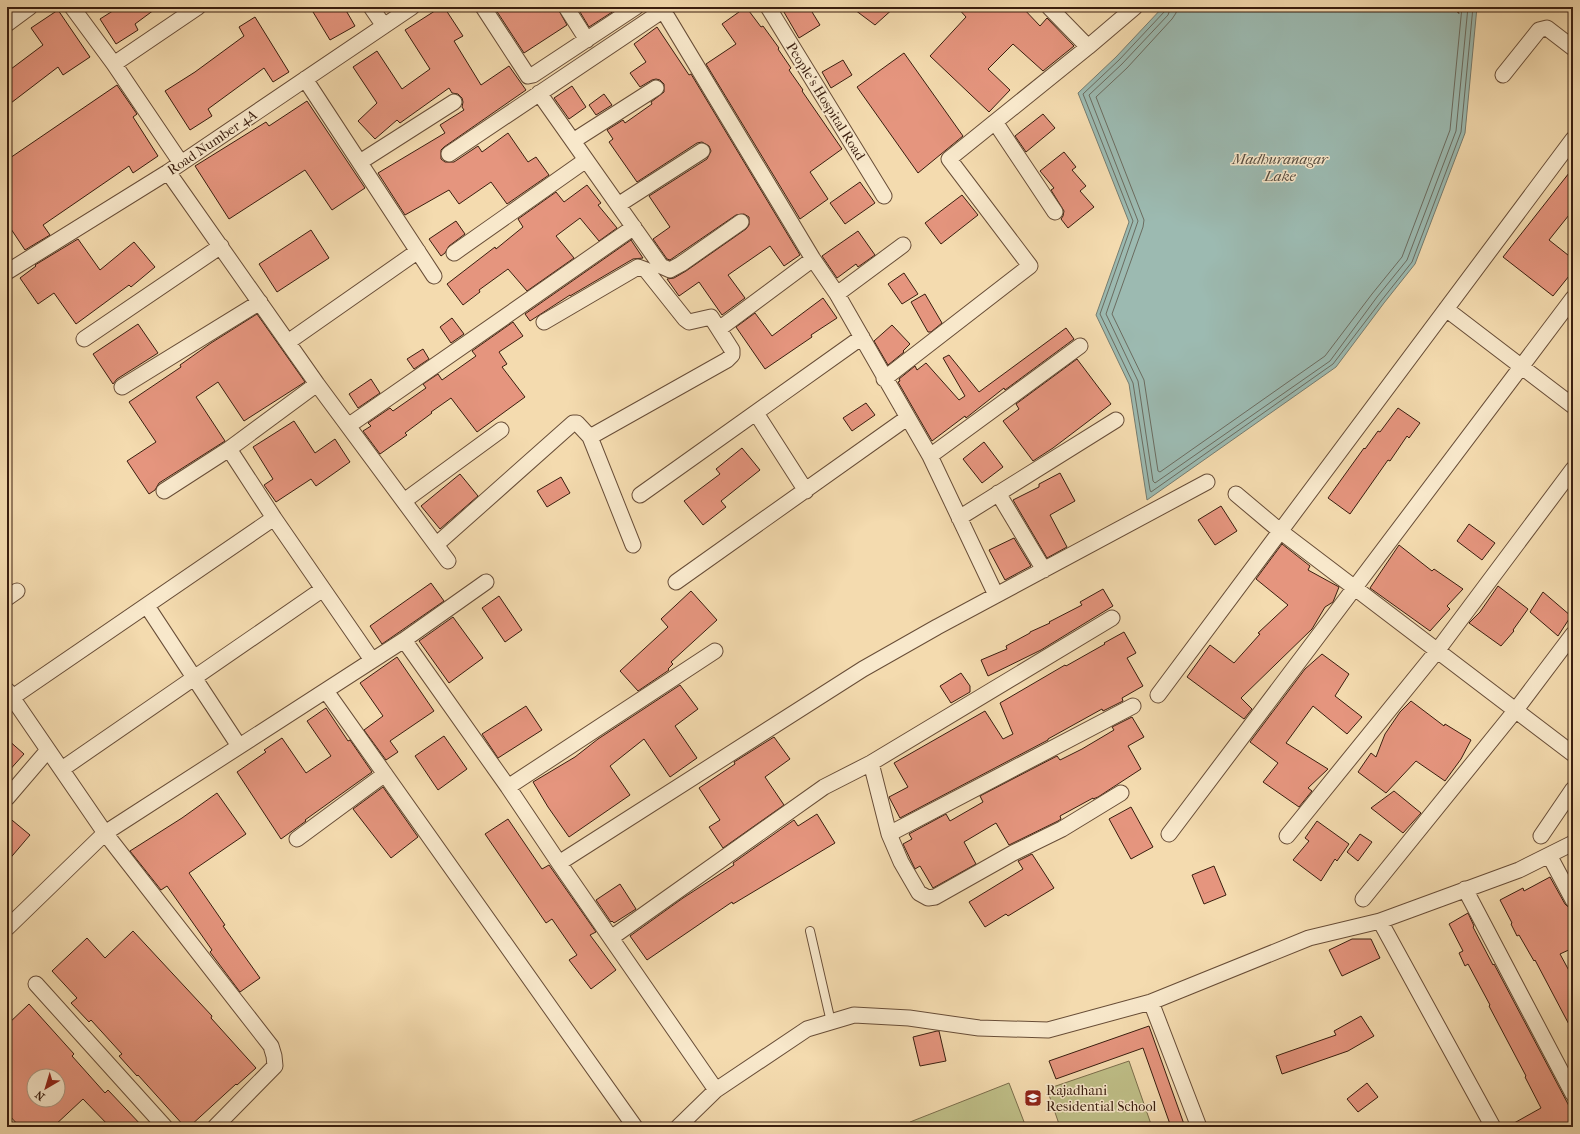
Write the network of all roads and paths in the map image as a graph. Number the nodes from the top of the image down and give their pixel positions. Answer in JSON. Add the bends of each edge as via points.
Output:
{"nodes":[{"id":1,"x":30,"y":7,"type":"edge"},
{"id":2,"x":72,"y":7,"type":"edge"},
{"id":3,"x":198,"y":7,"type":"edge"},
{"id":4,"x":371,"y":7,"type":"edge"},
{"id":5,"x":412,"y":7,"type":"edge"},
{"id":6,"x":483,"y":7,"type":"edge"},
{"id":7,"x":566,"y":7,"type":"edge"},
{"id":8,"x":636,"y":7,"type":"edge"},
{"id":9,"x":768,"y":7,"type":"edge"},
{"id":10,"x":1049,"y":7,"type":"edge"},
{"id":11,"x":1135,"y":7,"type":"edge"},
{"id":12,"x":1463,"y":7,"type":"edge"},
{"id":13,"x":666,"y":9,"type":"edge"},
{"id":14,"x":1458,"y":13,"type":"dead end"},
{"id":15,"x":7,"y":24,"type":"edge"},
{"id":16,"x":384,"y":26,"type":"junction"},
{"id":17,"x":587,"y":40,"type":"junction"},
{"id":18,"x":1088,"y":47,"type":"junction"},
{"id":19,"x":1573,"y":48,"type":"edge"},
{"id":20,"x":114,"y":64,"type":"junction"},
{"id":21,"x":1503,"y":75,"type":"dead end"},
{"id":22,"x":305,"y":79,"type":"junction"},
{"id":23,"x":656,"y":88,"type":"dead end"},
{"id":24,"x":539,"y":93,"type":"junction"},
{"id":25,"x":454,"y":102,"type":"dead end"},
{"id":26,"x":996,"y":122,"type":"junction"},
{"id":27,"x":1573,"y":139,"type":"edge"},
{"id":28,"x":573,"y":140,"type":"junction"},
{"id":29,"x":702,"y":151,"type":"dead end"},
{"id":30,"x":449,"y":154,"type":"dead end"},
{"id":31,"x":586,"y":160,"type":"junction"},
{"id":32,"x":360,"y":162,"type":"junction"},
{"id":33,"x":181,"y":163,"type":"junction"},
{"id":34,"x":168,"y":172,"type":"junction"},
{"id":35,"x":884,"y":196,"type":"dead end"},
{"id":36,"x":618,"y":205,"type":"junction"},
{"id":37,"x":1055,"y":212,"type":"dead end"},
{"id":38,"x":741,"y":222,"type":"dead end"},
{"id":39,"x":634,"y":227,"type":"junction"},
{"id":40,"x":903,"y":245,"type":"dead end"},
{"id":41,"x":221,"y":246,"type":"junction"},
{"id":42,"x":418,"y":251,"type":"junction"},
{"id":43,"x":454,"y":253,"type":"dead end"},
{"id":44,"x":813,"y":260,"type":"junction"},
{"id":45,"x":7,"y":272,"type":"edge"},
{"id":46,"x":434,"y":276,"type":"dead end"},
{"id":47,"x":836,"y":294,"type":"junction"},
{"id":48,"x":1573,"y":298,"type":"edge"},
{"id":49,"x":260,"y":302,"type":"junction"},
{"id":50,"x":1446,"y":308,"type":"junction"},
{"id":51,"x":544,"y":322,"type":"dead end"},
{"id":52,"x":719,"y":329,"type":"junction"},
{"id":53,"x":862,"y":337,"type":"junction"},
{"id":54,"x":84,"y":339,"type":"dead end"},
{"id":55,"x":288,"y":342,"type":"junction"},
{"id":56,"x":1080,"y":346,"type":"dead end"},
{"id":57,"x":1520,"y":367,"type":"junction"},
{"id":58,"x":884,"y":379,"type":"junction"},
{"id":59,"x":317,"y":384,"type":"junction"},
{"id":60,"x":122,"y":387,"type":"dead end"},
{"id":61,"x":1573,"y":406,"type":"edge"},
{"id":62,"x":756,"y":413,"type":"junction"},
{"id":63,"x":907,"y":418,"type":"junction"},
{"id":64,"x":1116,"y":420,"type":"dead end"},
{"id":65,"x":348,"y":426,"type":"junction"},
{"id":66,"x":501,"y":430,"type":"dead end"},
{"id":67,"x":590,"y":437,"type":"junction"},
{"id":68,"x":229,"y":449,"type":"junction"},
{"id":69,"x":930,"y":456,"type":"junction"},
{"id":70,"x":1573,"y":469,"type":"edge"},
{"id":71,"x":1207,"y":482,"type":"dead end"},
{"id":72,"x":164,"y":491,"type":"dead end"},
{"id":73,"x":806,"y":491,"type":"junction"},
{"id":74,"x":998,"y":493,"type":"junction"},
{"id":75,"x":1236,"y":494,"type":"dead end"},
{"id":76,"x":640,"y":495,"type":"dead end"},
{"id":77,"x":404,"y":501,"type":"junction"},
{"id":78,"x":274,"y":518,"type":"junction"},
{"id":79,"x":959,"y":518,"type":"junction"},
{"id":80,"x":1280,"y":531,"type":"junction"},
{"id":81,"x":437,"y":544,"type":"junction"},
{"id":82,"x":633,"y":545,"type":"dead end"},
{"id":83,"x":448,"y":561,"type":"dead end"},
{"id":84,"x":1044,"y":570,"type":"junction"},
{"id":85,"x":486,"y":582,"type":"dead end"},
{"id":86,"x":676,"y":582,"type":"dead end"},
{"id":87,"x":1355,"y":588,"type":"junction"},
{"id":88,"x":323,"y":589,"type":"junction"},
{"id":89,"x":996,"y":595,"type":"junction"},
{"id":90,"x":147,"y":606,"type":"junction"},
{"id":91,"x":1112,"y":618,"type":"dead end"},
{"id":92,"x":1573,"y":634,"type":"edge"},
{"id":93,"x":404,"y":640,"type":"junction"},
{"id":94,"x":715,"y":651,"type":"dead end"},
{"id":95,"x":1437,"y":651,"type":"junction"},
{"id":96,"x":372,"y":660,"type":"junction"},
{"id":97,"x":194,"y":679,"type":"junction"},
{"id":98,"x":326,"y":691,"type":"junction"},
{"id":99,"x":1158,"y":695,"type":"dead end"},
{"id":100,"x":9,"y":696,"type":"edge"},
{"id":101,"x":1133,"y":706,"type":"dead end"},
{"id":102,"x":1516,"y":710,"type":"junction"},
{"id":103,"x":239,"y":746,"type":"junction"},
{"id":104,"x":48,"y":750,"type":"junction"},
{"id":105,"x":1573,"y":754,"type":"edge"},
{"id":106,"x":871,"y":763,"type":"junction"},
{"id":107,"x":62,"y":769,"type":"junction"},
{"id":108,"x":385,"y":774,"type":"junction"},
{"id":109,"x":508,"y":787,"type":"junction"},
{"id":110,"x":1573,"y":789,"type":"edge"},
{"id":111,"x":1121,"y":793,"type":"dead end"},
{"id":112,"x":7,"y":798,"type":"edge"},
{"id":113,"x":105,"y":833,"type":"junction"},
{"id":114,"x":889,"y":834,"type":"junction"},
{"id":115,"x":1169,"y":834,"type":"dead end"},
{"id":116,"x":1287,"y":836,"type":"dead end"},
{"id":117,"x":1540,"y":836,"type":"dead end"},
{"id":118,"x":298,"y":839,"type":"dead end"},
{"id":119,"x":1573,"y":843,"type":"edge"},
{"id":120,"x":1549,"y":855,"type":"junction"},
{"id":121,"x":559,"y":863,"type":"junction"},
{"id":122,"x":1465,"y":889,"type":"junction"},
{"id":123,"x":1363,"y":899,"type":"dead end"},
{"id":124,"x":1573,"y":900,"type":"edge"},
{"id":125,"x":1380,"y":922,"type":"junction"},
{"id":126,"x":7,"y":928,"type":"edge"},
{"id":127,"x":810,"y":931,"type":"dead end"},
{"id":128,"x":611,"y":938,"type":"junction"},
{"id":129,"x":36,"y":984,"type":"dead end"},
{"id":130,"x":1151,"y":1002,"type":"junction"},
{"id":131,"x":831,"y":1022,"type":"junction"},
{"id":132,"x":716,"y":1090,"type":"junction"},
{"id":133,"x":1573,"y":1094,"type":"edge"},
{"id":134,"x":165,"y":1127,"type":"edge"},
{"id":135,"x":215,"y":1127,"type":"edge"},
{"id":136,"x":635,"y":1127,"type":"edge"},
{"id":137,"x":678,"y":1127,"type":"edge"},
{"id":138,"x":1199,"y":1127,"type":"edge"},
{"id":139,"x":1493,"y":1127,"type":"edge"}],
"edges":[{"from":1,"to":15,"type":"street"},
{"from":2,"to":20,"type":"street"},
{"from":3,"to":20,"type":"street"},
{"from":4,"to":16,"type":"street"},
{"from":5,"to":16,"type":"street","name":"Road Number 4A"},
{"from":6,"to":17,"type":"street","via":[[528,76],[534,75]]},
{"from":7,"to":17,"type":"street"},
{"from":8,"to":17,"type":"street"},
{"from":9,"to":35,"type":"street","name":"People's Hospital Road"},
{"from":10,"to":18,"type":"street"},
{"from":11,"to":18,"type":"street"},
{"from":12,"to":14,"type":"path"},
{"from":13,"to":24,"type":"street"},
{"from":13,"to":44,"type":"street"},
{"from":16,"to":22,"type":"street","name":"Road Number 4A"},
{"from":18,"to":26,"type":"street"},
{"from":19,"to":21,"type":"street","via":[[1547,28],[1539,30]]},
{"from":20,"to":33,"type":"street"},
{"from":22,"to":32,"type":"street"},
{"from":22,"to":33,"type":"street","name":"Road Number 4A"},
{"from":23,"to":28,"type":"street"},
{"from":24,"to":28,"type":"street"},
{"from":24,"to":30,"type":"street"},
{"from":25,"to":32,"type":"street"},
{"from":26,"to":37,"type":"street"},
{"from":26,"to":58,"type":"street","via":[[949,159],[1030,266]]},
{"from":27,"to":50,"type":"street"},
{"from":28,"to":31,"type":"street"},
{"from":29,"to":36,"type":"street"},
{"from":31,"to":36,"type":"street"},
{"from":31,"to":43,"type":"street"},
{"from":32,"to":42,"type":"street"},
{"from":33,"to":34,"type":"street","name":"Road Number 4A"},
{"from":34,"to":41,"type":"street"},
{"from":34,"to":45,"type":"street","name":"Road Number 4A"},
{"from":36,"to":39,"type":"street"},
{"from":38,"to":39,"type":"street","via":[[670,270],[661,266]]},
{"from":39,"to":65,"type":"street"},
{"from":40,"to":47,"type":"street"},
{"from":41,"to":49,"type":"street"},
{"from":41,"to":54,"type":"street"},
{"from":42,"to":46,"type":"street"},
{"from":42,"to":55,"type":"street"},
{"from":44,"to":47,"type":"street"},
{"from":44,"to":52,"type":"street"},
{"from":47,"to":53,"type":"street"},
{"from":48,"to":57,"type":"street"},
{"from":49,"to":55,"type":"street"},
{"from":49,"to":60,"type":"street"},
{"from":50,"to":57,"type":"street"},
{"from":50,"to":80,"type":"street"},
{"from":51,"to":52,"type":"street","via":[[638,267],[646,270],[685,319],[689,322],[711,317]]},
{"from":52,"to":67,"type":"street","via":[[732,350],[732,355],[727,360]]},
{"from":53,"to":58,"type":"street"},
{"from":53,"to":62,"type":"street"},
{"from":55,"to":59,"type":"street"},
{"from":56,"to":69,"type":"street"},
{"from":57,"to":61,"type":"street"},
{"from":57,"to":87,"type":"street"},
{"from":58,"to":63,"type":"street"},
{"from":59,"to":65,"type":"street"},
{"from":59,"to":68,"type":"street"},
{"from":62,"to":73,"type":"street"},
{"from":62,"to":76,"type":"street"},
{"from":63,"to":69,"type":"street"},
{"from":63,"to":73,"type":"street"},
{"from":64,"to":74,"type":"street"},
{"from":65,"to":77,"type":"street"},
{"from":66,"to":77,"type":"street"},
{"from":67,"to":81,"type":"street","via":[[577,423],[573,423]]},
{"from":67,"to":82,"type":"street"},
{"from":68,"to":72,"type":"street"},
{"from":68,"to":78,"type":"street"},
{"from":69,"to":79,"type":"street"},
{"from":70,"to":95,"type":"street"},
{"from":71,"to":84,"type":"street"},
{"from":73,"to":86,"type":"street"},
{"from":74,"to":79,"type":"street"},
{"from":74,"to":84,"type":"street"},
{"from":75,"to":80,"type":"street"},
{"from":77,"to":81,"type":"street"},
{"from":78,"to":88,"type":"street"},
{"from":78,"to":90,"type":"street"},
{"from":79,"to":89,"type":"street"},
{"from":80,"to":87,"type":"street"},
{"from":80,"to":99,"type":"street"},
{"from":81,"to":83,"type":"street"},
{"from":84,"to":89,"type":"street"},
{"from":85,"to":93,"type":"street"},
{"from":87,"to":95,"type":"street"},
{"from":87,"to":115,"type":"street"},
{"from":88,"to":96,"type":"street"},
{"from":88,"to":97,"type":"street"},
{"from":89,"to":121,"type":"street","via":[[863,669]]},
{"from":90,"to":97,"type":"street"},
{"from":90,"to":100,"type":"street"},
{"from":91,"to":106,"type":"street"},
{"from":92,"to":102,"type":"street"},
{"from":93,"to":96,"type":"street"},
{"from":93,"to":109,"type":"street"},
{"from":94,"to":109,"type":"street"},
{"from":95,"to":102,"type":"street"},
{"from":95,"to":116,"type":"street"},
{"from":96,"to":98,"type":"street"},
{"from":97,"to":103,"type":"street"},
{"from":97,"to":107,"type":"street"},
{"from":98,"to":103,"type":"street"},
{"from":98,"to":108,"type":"street"},
{"from":100,"to":104,"type":"street"},
{"from":101,"to":114,"type":"street"},
{"from":102,"to":105,"type":"street"},
{"from":102,"to":123,"type":"street"},
{"from":103,"to":113,"type":"street"},
{"from":104,"to":107,"type":"street"},
{"from":104,"to":112,"type":"street"},
{"from":106,"to":114,"type":"street"},
{"from":106,"to":128,"type":"street","via":[[824,787]]},
{"from":107,"to":113,"type":"street"},
{"from":108,"to":118,"type":"street"},
{"from":108,"to":136,"type":"street"},
{"from":109,"to":121,"type":"street"},
{"from":110,"to":117,"type":"street"},
{"from":111,"to":114,"type":"street","via":[[1062,829],[935,897],[928,898],[919,893]]},
{"from":113,"to":126,"type":"street"},
{"from":113,"to":135,"type":"street","via":[[271,1046],[275,1066]]},
{"from":119,"to":120,"type":"street"},
{"from":120,"to":122,"type":"street","via":[[1519,870]]},
{"from":120,"to":124,"type":"street"},
{"from":121,"to":128,"type":"street"},
{"from":122,"to":125,"type":"street"},
{"from":122,"to":133,"type":"street"},
{"from":125,"to":130,"type":"street","via":[[1309,938]]},
{"from":125,"to":139,"type":"street"},
{"from":127,"to":131,"type":"lane"},
{"from":128,"to":132,"type":"street"},
{"from":129,"to":134,"type":"street"},
{"from":130,"to":131,"type":"street","via":[[1048,1030],[979,1028],[909,1018],[854,1015]]},
{"from":130,"to":138,"type":"street"},
{"from":131,"to":132,"type":"street","via":[[807,1030]]},
{"from":132,"to":137,"type":"street"}]}
